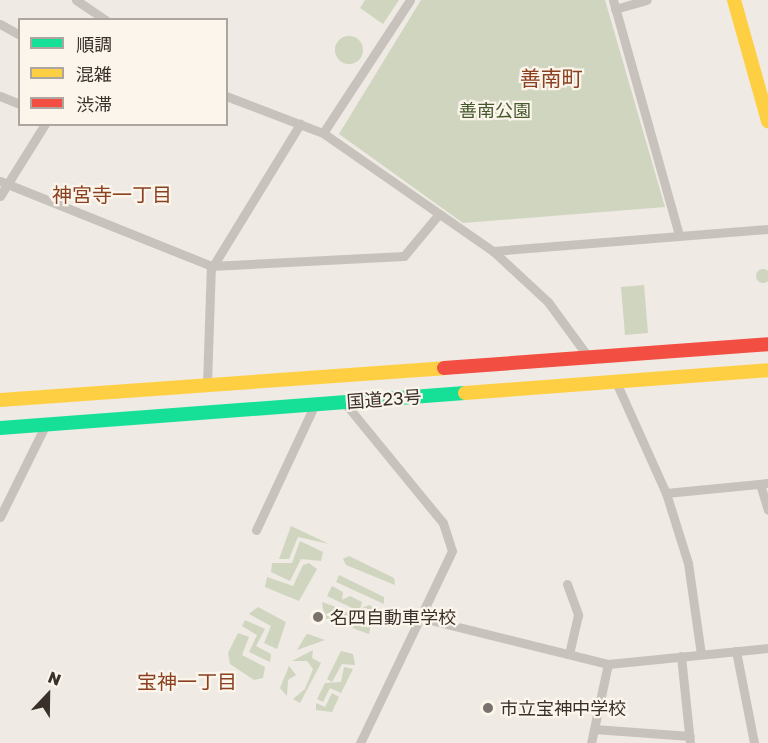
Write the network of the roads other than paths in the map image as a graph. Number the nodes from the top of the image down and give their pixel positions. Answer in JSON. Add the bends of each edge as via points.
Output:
{"nodes":[{"id":1,"x":410,"y":0,"type":"edge"},
{"id":2,"x":647,"y":0,"type":"edge"},
{"id":3,"x":734,"y":0,"type":"edge"},
{"id":4,"x":80,"y":1,"type":"edge"},
{"id":5,"x":614,"y":4,"type":"edge"},
{"id":6,"x":103,"y":18,"type":"edge"},
{"id":7,"x":0,"y":24,"type":"edge"},
{"id":8,"x":18,"y":34,"type":"edge"},
{"id":9,"x":0,"y":96,"type":"edge"},
{"id":10,"x":228,"y":97,"type":"edge"},
{"id":11,"x":18,"y":103,"type":"edge"},
{"id":12,"x":768,"y":122,"type":"edge"},
{"id":13,"x":300,"y":124,"type":"junction"},
{"id":14,"x":44,"y":126,"type":"edge"},
{"id":15,"x":323,"y":134,"type":"junction"},
{"id":16,"x":4,"y":182,"type":"edge"},
{"id":17,"x":0,"y":196,"type":"edge"},
{"id":18,"x":439,"y":214,"type":"junction"},
{"id":19,"x":768,"y":229,"type":"edge"},
{"id":20,"x":679,"y":235,"type":"junction"},
{"id":21,"x":493,"y":251,"type":"junction"},
{"id":22,"x":212,"y":266,"type":"junction"},
{"id":23,"x":768,"y":344,"type":"edge"},
{"id":24,"x":589,"y":358,"type":"junction"},
{"id":25,"x":768,"y":370,"type":"edge"},
{"id":26,"x":616,"y":382,"type":"junction"},
{"id":27,"x":207,"y":384,"type":"junction"},
{"id":28,"x":0,"y":400,"type":"edge"},
{"id":29,"x":344,"y":402,"type":"junction"},
{"id":30,"x":315,"y":404,"type":"junction"},
{"id":31,"x":46,"y":424,"type":"junction"},
{"id":32,"x":0,"y":428,"type":"edge"},
{"id":33,"x":764,"y":484,"type":"edge"},
{"id":34,"x":666,"y":493,"type":"junction"},
{"id":35,"x":768,"y":510,"type":"edge"},
{"id":36,"x":0,"y":517,"type":"edge"},
{"id":37,"x":256,"y":530,"type":"dead end"},
{"id":38,"x":567,"y":584,"type":"dead end"},
{"id":39,"x":422,"y":618,"type":"junction"},
{"id":40,"x":768,"y":648,"type":"edge"},
{"id":41,"x":736,"y":651,"type":"junction"},
{"id":42,"x":569,"y":654,"type":"junction"},
{"id":43,"x":701,"y":654,"type":"junction"},
{"id":44,"x":681,"y":656,"type":"junction"},
{"id":45,"x":608,"y":664,"type":"junction"},
{"id":46,"x":594,"y":729,"type":"junction"},
{"id":47,"x":690,"y":740,"type":"edge"},
{"id":48,"x":360,"y":743,"type":"edge"},
{"id":49,"x":591,"y":743,"type":"edge"},
{"id":50,"x":754,"y":743,"type":"edge"}],
"edges":[{"from":1,"to":15,"type":"street"},
{"from":2,"to":5,"type":"street"},
{"from":3,"to":12,"type":"main road"},
{"from":4,"to":6,"type":"street"},
{"from":5,"to":20,"type":"street"},
{"from":7,"to":8,"type":"street"},
{"from":9,"to":11,"type":"street"},
{"from":10,"to":13,"type":"street"},
{"from":13,"to":15,"type":"street"},
{"from":13,"to":22,"type":"street"},
{"from":14,"to":16,"type":"street"},
{"from":15,"to":18,"type":"street"},
{"from":16,"to":17,"type":"street"},
{"from":16,"to":22,"type":"street"},
{"from":18,"to":21,"type":"street"},
{"from":18,"to":22,"type":"street","via":[[405,256]]},
{"from":19,"to":20,"type":"street"},
{"from":20,"to":21,"type":"street"},
{"from":21,"to":24,"type":"street","via":[[548,302]]},
{"from":22,"to":27,"type":"street"},
{"from":23,"to":24,"type":"main road","name":"国道23号"},
{"from":24,"to":27,"type":"main road","name":"国道23号"},
{"from":25,"to":26,"type":"main road","name":"国道23号"},
{"from":26,"to":29,"type":"main road","name":"国道23号"},
{"from":26,"to":34,"type":"street"},
{"from":27,"to":28,"type":"main road","name":"国道23号"},
{"from":29,"to":30,"type":"main road","name":"国道23号"},
{"from":29,"to":39,"type":"street","via":[[443,523],[452,551]]},
{"from":30,"to":31,"type":"main road","name":"国道23号"},
{"from":30,"to":37,"type":"street"},
{"from":31,"to":32,"type":"main road","name":"国道23号"},
{"from":31,"to":36,"type":"street"},
{"from":33,"to":34,"type":"street"},
{"from":33,"to":35,"type":"street"},
{"from":34,"to":43,"type":"street","via":[[688,563]]},
{"from":38,"to":42,"type":"street","via":[[578,615]]},
{"from":39,"to":42,"type":"street"},
{"from":39,"to":48,"type":"street"},
{"from":40,"to":41,"type":"street"},
{"from":41,"to":43,"type":"street"},
{"from":41,"to":50,"type":"street"},
{"from":42,"to":45,"type":"street"},
{"from":43,"to":44,"type":"street"},
{"from":44,"to":45,"type":"street"},
{"from":44,"to":47,"type":"street"},
{"from":45,"to":46,"type":"street"},
{"from":46,"to":47,"type":"street"},
{"from":46,"to":49,"type":"street"}]}
